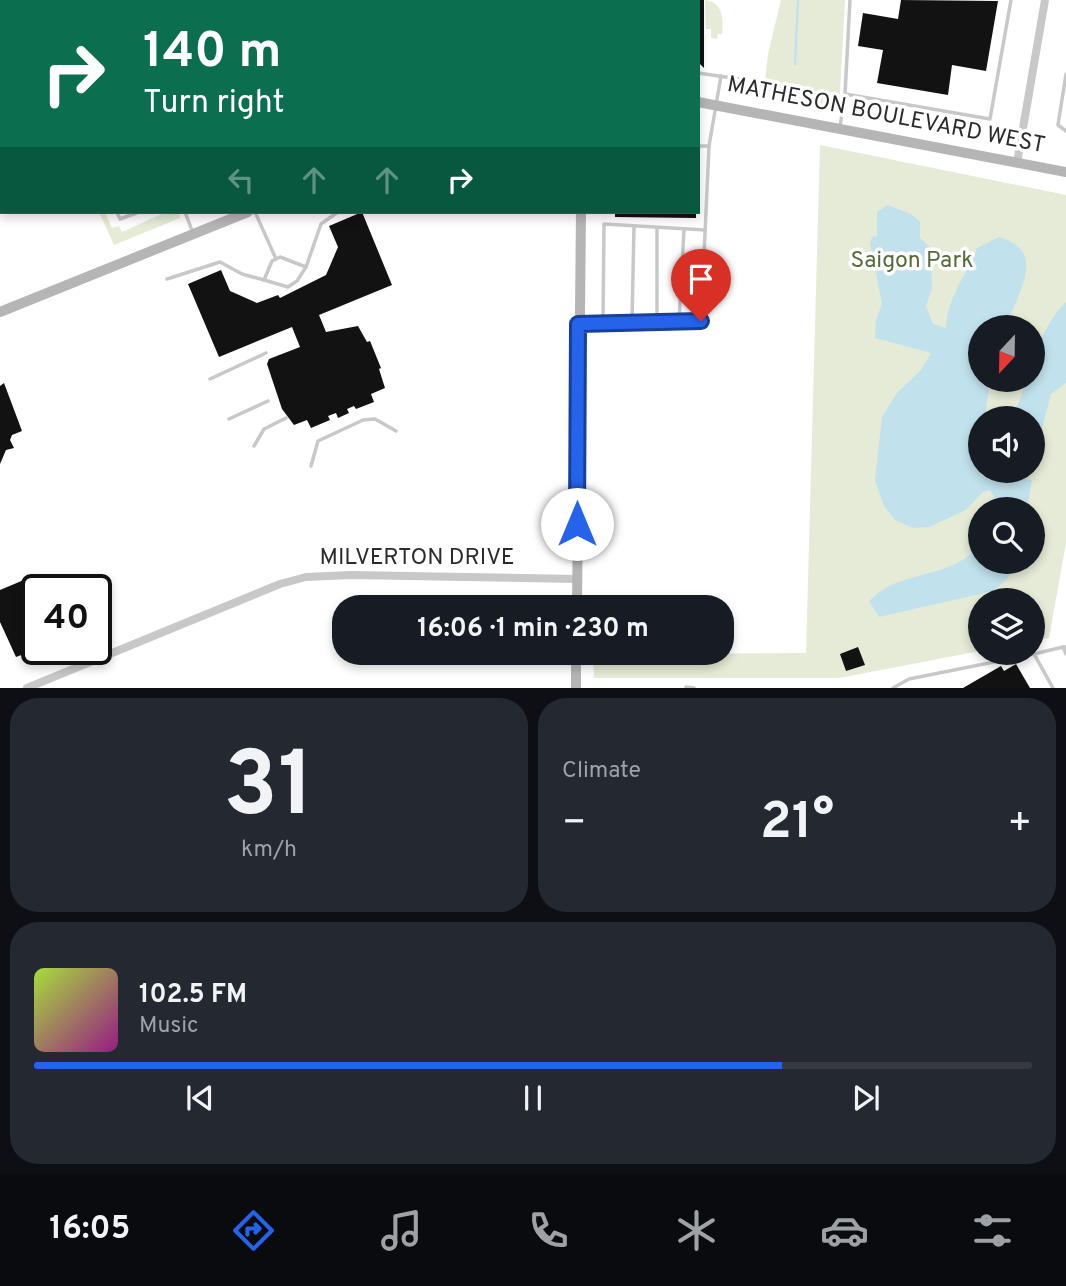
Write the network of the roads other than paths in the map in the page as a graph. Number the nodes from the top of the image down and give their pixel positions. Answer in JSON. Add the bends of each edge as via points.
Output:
{"nodes":[{"id":1,"x":850,"y":0,"type":"edge"},
{"id":2,"x":1011,"y":0,"type":"edge"},
{"id":3,"x":1045,"y":0,"type":"edge"},
{"id":4,"x":700,"y":73,"type":"edge"},
{"id":5,"x":1066,"y":74,"type":"edge"},
{"id":6,"x":722,"y":76,"type":"junction"},
{"id":7,"x":746,"y":80,"type":"dead end"},
{"id":8,"x":845,"y":94,"type":"junction"},
{"id":9,"x":700,"y":102,"type":"edge"},
{"id":10,"x":716,"y":105,"type":"junction"},
{"id":11,"x":840,"y":127,"type":"junction"},
{"id":12,"x":1066,"y":131,"type":"edge"},
{"id":13,"x":700,"y":146,"type":"edge"},
{"id":14,"x":709,"y":146,"type":"junction"},
{"id":15,"x":1017,"y":163,"type":"junction"},
{"id":16,"x":1066,"y":172,"type":"edge"},
{"id":17,"x":118,"y":214,"type":"edge"},
{"id":18,"x":134,"y":214,"type":"edge"},
{"id":19,"x":186,"y":214,"type":"edge"},
{"id":20,"x":243,"y":214,"type":"edge"},
{"id":21,"x":256,"y":214,"type":"edge"},
{"id":22,"x":335,"y":214,"type":"edge"},
{"id":23,"x":580,"y":214,"type":"edge"},
{"id":24,"x":634,"y":226,"type":"junction"},
{"id":25,"x":657,"y":229,"type":"junction"},
{"id":26,"x":684,"y":230,"type":"junction"},
{"id":27,"x":705,"y":230,"type":"junction"},
{"id":28,"x":193,"y":233,"type":"junction"},
{"id":29,"x":276,"y":259,"type":"junction"},
{"id":30,"x":306,"y":267,"type":"junction"},
{"id":31,"x":167,"y":279,"type":"dead end"},
{"id":32,"x":264,"y":280,"type":"junction"},
{"id":33,"x":0,"y":312,"type":"edge"},
{"id":34,"x":680,"y":321,"type":"junction"},
{"id":35,"x":657,"y":322,"type":"junction"},
{"id":36,"x":603,"y":323,"type":"junction"},
{"id":37,"x":632,"y":323,"type":"junction"},
{"id":38,"x":578,"y":324,"type":"junction"},
{"id":39,"x":266,"y":353,"type":"dead end"},
{"id":40,"x":210,"y":379,"type":"dead end"},
{"id":41,"x":268,"y":401,"type":"dead end"},
{"id":42,"x":286,"y":418,"type":"dead end"},
{"id":43,"x":229,"y":419,"type":"dead end"},
{"id":44,"x":397,"y":431,"type":"dead end"},
{"id":45,"x":254,"y":446,"type":"dead end"},
{"id":46,"x":311,"y":467,"type":"dead end"},
{"id":47,"x":577,"y":579,"type":"junction"},
{"id":48,"x":577,"y":595,"type":"edge"},
{"id":49,"x":1064,"y":647,"type":"edge"},
{"id":50,"x":1045,"y":651,"type":"edge"},
{"id":51,"x":1066,"y":654,"type":"edge"},
{"id":52,"x":576,"y":665,"type":"edge"},
{"id":53,"x":977,"y":665,"type":"edge"},
{"id":54,"x":1040,"y":665,"type":"edge"},
{"id":55,"x":686,"y":687,"type":"edge"},
{"id":56,"x":26,"y":688,"type":"edge"},
{"id":57,"x":576,"y":688,"type":"edge"},
{"id":58,"x":695,"y":688,"type":"edge"},
{"id":59,"x":893,"y":688,"type":"edge"},
{"id":60,"x":1053,"y":688,"type":"edge"}],
"edges":[{"from":1,"to":8,"type":"lane"},
{"from":2,"to":8,"type":"lane","via":[[990,119]]},
{"from":3,"to":15,"type":"street"},
{"from":4,"to":6,"type":"lane"},
{"from":5,"to":12,"type":"lane","via":[[1059,125]]},
{"from":6,"to":7,"type":"lane"},
{"from":6,"to":10,"type":"lane"},
{"from":8,"to":11,"type":"lane"},
{"from":9,"to":10,"type":"street","name":"MATHESON BOULEVARD WEST"},
{"from":10,"to":11,"type":"street","name":"MATHESON BOULEVARD WEST"},
{"from":10,"to":14,"type":"lane"},
{"from":11,"to":15,"type":"street","name":"MATHESON BOULEVARD WEST"},
{"from":13,"to":14,"type":"lane"},
{"from":14,"to":27,"type":"lane"},
{"from":15,"to":16,"type":"street","name":"MATHESON BOULEVARD WEST"},
{"from":17,"to":18,"type":"lane","via":[[120,219]]},
{"from":19,"to":28,"type":"lane"},
{"from":20,"to":28,"type":"street"},
{"from":21,"to":29,"type":"lane"},
{"from":22,"to":30,"type":"lane","via":[[321,224]]},
{"from":23,"to":38,"type":"street"},
{"from":24,"to":25,"type":"lane"},
{"from":24,"to":36,"type":"lane","via":[[604,224]]},
{"from":24,"to":37,"type":"lane"},
{"from":25,"to":26,"type":"lane"},
{"from":25,"to":35,"type":"lane"},
{"from":26,"to":27,"type":"lane"},
{"from":26,"to":34,"type":"lane"},
{"from":27,"to":34,"type":"lane","via":[[701,321]]},
{"from":28,"to":33,"type":"street"},
{"from":29,"to":30,"type":"lane"},
{"from":29,"to":32,"type":"lane"},
{"from":30,"to":32,"type":"lane","via":[[288,287]]},
{"from":31,"to":32,"type":"lane","via":[[220,262]]},
{"from":34,"to":35,"type":"lane"},
{"from":35,"to":37,"type":"lane"},
{"from":36,"to":37,"type":"lane"},
{"from":36,"to":38,"type":"lane"},
{"from":38,"to":47,"type":"street"},
{"from":39,"to":40,"type":"lane"},
{"from":41,"to":43,"type":"lane"},
{"from":42,"to":45,"type":"lane","via":[[264,429]]},
{"from":44,"to":46,"type":"lane","via":[[375,419],[363,420],[318,441]]},
{"from":47,"to":48,"type":"street"},
{"from":47,"to":56,"type":"street","name":"MILVERTON DRIVE","via":[[306,577]]},
{"from":49,"to":50,"type":"lane"},
{"from":49,"to":51,"type":"lane"},
{"from":52,"to":57,"type":"street"},
{"from":53,"to":59,"type":"lane","via":[[909,678]]},
{"from":54,"to":60,"type":"lane"},
{"from":55,"to":58,"type":"lane"}]}
